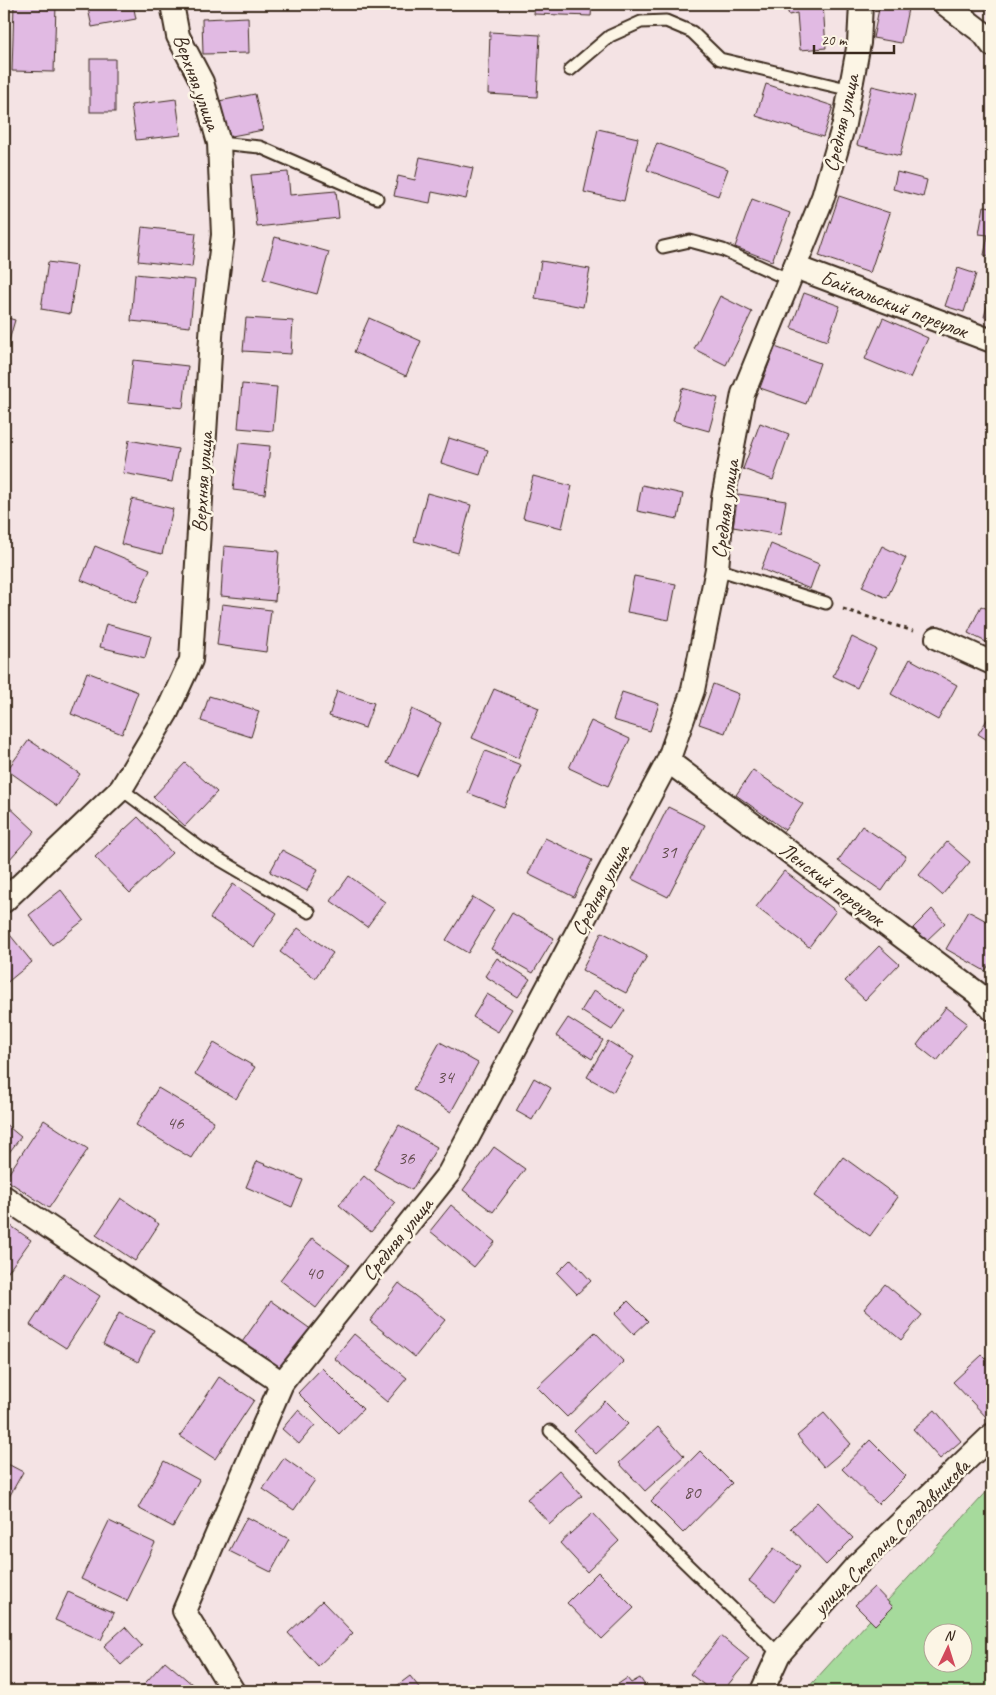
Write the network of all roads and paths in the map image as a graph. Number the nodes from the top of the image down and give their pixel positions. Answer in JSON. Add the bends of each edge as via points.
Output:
{"nodes":[{"id":1,"x":172,"y":4,"type":"edge"},
{"id":2,"x":862,"y":4,"type":"edge"},
{"id":3,"x":945,"y":4,"type":"edge"},
{"id":4,"x":992,"y":45,"type":"edge"},
{"id":5,"x":570,"y":70,"type":"dead end"},
{"id":6,"x":850,"y":90,"type":"junction"},
{"id":7,"x":219,"y":143,"type":"junction"},
{"id":8,"x":377,"y":198,"type":"dead end"},
{"id":9,"x":663,"y":247,"type":"dead end"},
{"id":10,"x":793,"y":274,"type":"junction"},
{"id":11,"x":992,"y":341,"type":"edge"},
{"id":12,"x":717,"y":569,"type":"junction"},
{"id":13,"x":826,"y":603,"type":"joint"},
{"id":14,"x":937,"y":638,"type":"joint"},
{"id":15,"x":992,"y":663,"type":"edge"},
{"id":16,"x":668,"y":761,"type":"junction"},
{"id":17,"x":121,"y":788,"type":"junction"},
{"id":18,"x":4,"y":901,"type":"edge"},
{"id":19,"x":309,"y":912,"type":"dead end"},
{"id":20,"x":992,"y":1010,"type":"edge"},
{"id":21,"x":4,"y":1197,"type":"edge"},
{"id":22,"x":282,"y":1383,"type":"junction"},
{"id":23,"x":550,"y":1431,"type":"dead end"},
{"id":24,"x":992,"y":1435,"type":"edge"},
{"id":25,"x":779,"y":1654,"type":"junction"},
{"id":26,"x":233,"y":1691,"type":"edge"},
{"id":27,"x":762,"y":1691,"type":"edge"}],
"edges":[{"from":1,"to":7,"type":"street","name":"Верхняя улица","via":[[178,36],[202,82]]},
{"from":2,"to":6,"type":"street","name":"Средняя улица"},
{"from":3,"to":4,"type":"street","via":[[984,33]]},
{"from":5,"to":6,"type":"lane","via":[[610,36],[641,22],[666,21],[692,32],[720,59]]},
{"from":6,"to":10,"type":"street","name":"Средняя улица","via":[[844,124],[823,197]]},
{"from":7,"to":8,"type":"lane","via":[[260,147]]},
{"from":7,"to":17,"type":"street","name":"Верхняя улица","via":[[224,235],[212,321],[191,660],[168,712]]},
{"from":9,"to":10,"type":"lane","via":[[690,241]]},
{"from":10,"to":11,"type":"street","name":"Байкальский переулок"},
{"from":10,"to":12,"type":"street","name":"Средняя улица","via":[[743,394],[723,498]]},
{"from":12,"to":13,"type":"lane"},
{"from":12,"to":16,"type":"street","name":"Средняя улица","via":[[692,690]]},
{"from":13,"to":14,"type":"path"},
{"from":14,"to":15,"type":"street"},
{"from":16,"to":20,"type":"street","name":"Ленский переулок","via":[[978,993]]},
{"from":16,"to":22,"type":"street","name":"Средняя улица","via":[[449,1173]]},
{"from":17,"to":18,"type":"street","name":"Верхняя улица"},
{"from":17,"to":19,"type":"lane","via":[[200,848]]},
{"from":21,"to":22,"type":"street"},
{"from":22,"to":26,"type":"street","name":"Средняя улица","via":[[184,1611]]},
{"from":23,"to":25,"type":"lane"},
{"from":24,"to":25,"type":"street","name":"улица Степана Солодовникова","via":[[856,1566]]},
{"from":25,"to":27,"type":"street","name":"улица Степана Солодовникова"}]}
